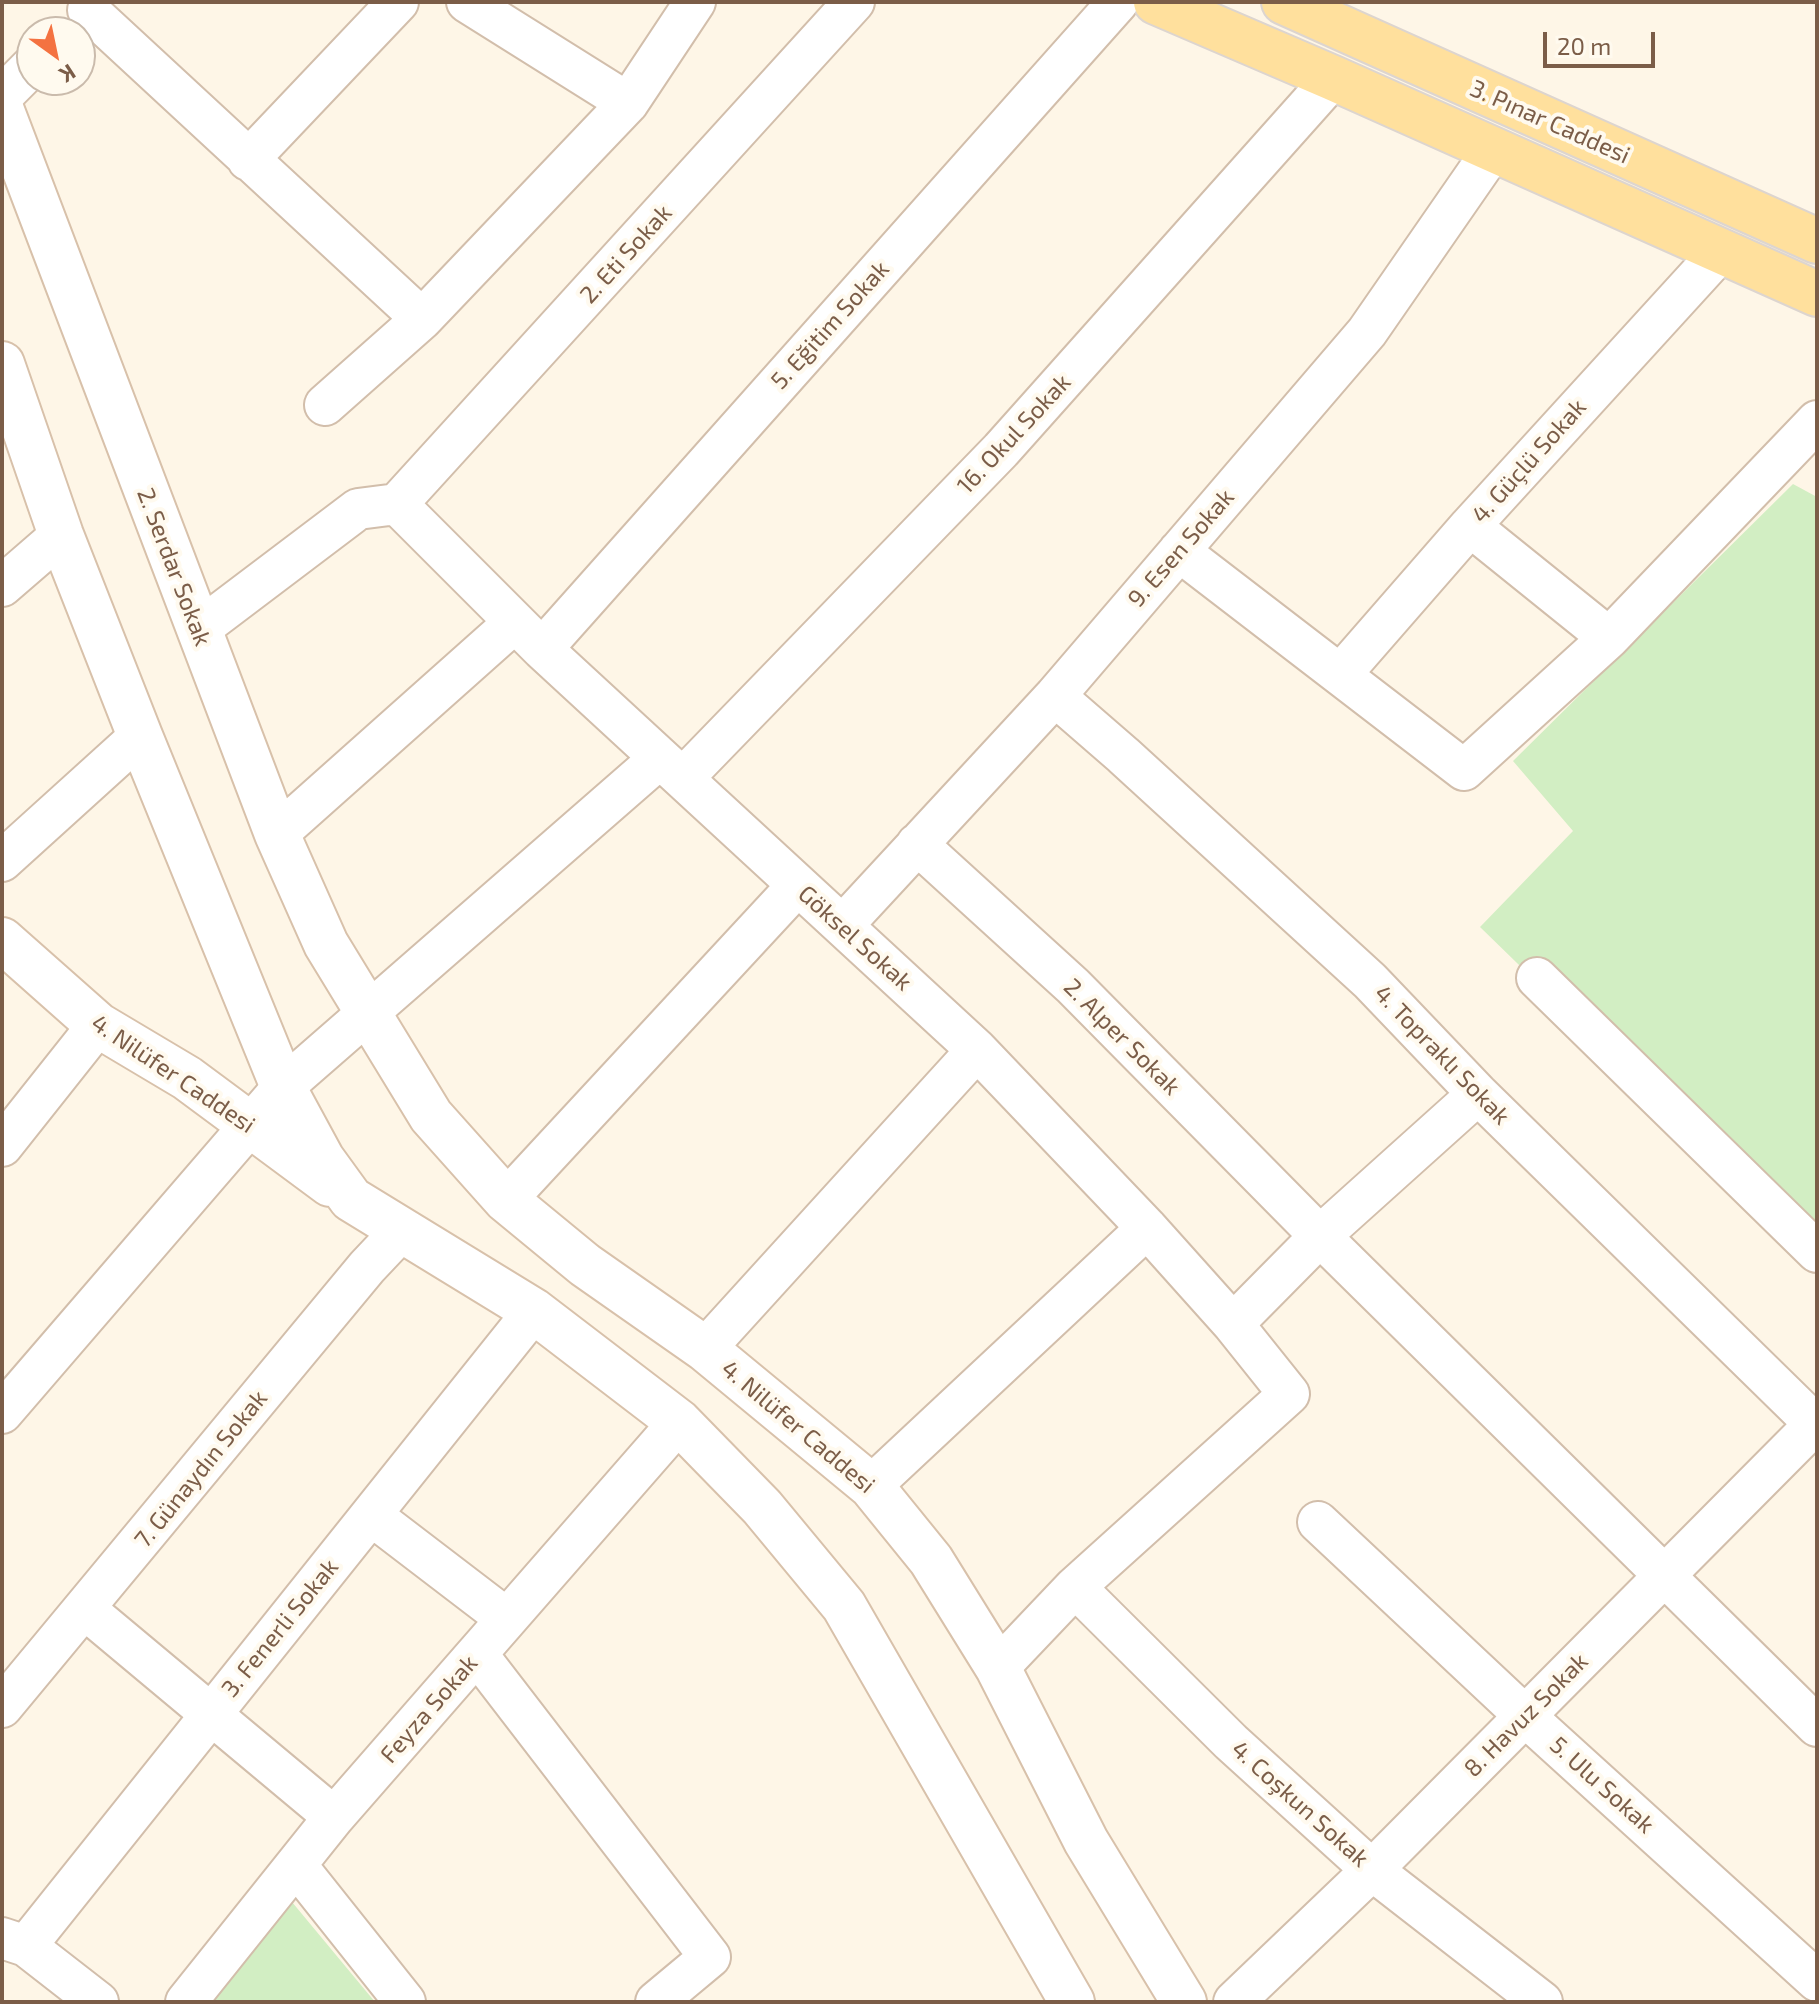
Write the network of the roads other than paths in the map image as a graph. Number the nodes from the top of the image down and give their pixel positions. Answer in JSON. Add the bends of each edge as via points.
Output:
{"nodes":[{"id":1,"x":398,"y":2,"type":"edge"},
{"id":2,"x":467,"y":2,"type":"edge"},
{"id":3,"x":695,"y":2,"type":"edge"},
{"id":4,"x":854,"y":2,"type":"edge"},
{"id":5,"x":1118,"y":2,"type":"edge"},
{"id":6,"x":1156,"y":2,"type":"edge"},
{"id":7,"x":1284,"y":2,"type":"edge"},
{"id":8,"x":83,"y":15,"type":"edge"},
{"id":9,"x":1333,"y":78,"type":"junction"},
{"id":10,"x":628,"y":103,"type":"junction"},
{"id":11,"x":2,"y":111,"type":"edge"},
{"id":12,"x":1493,"y":150,"type":"junction"},
{"id":13,"x":248,"y":160,"type":"junction"},
{"id":14,"x":1817,"y":241,"type":"edge"},
{"id":15,"x":1721,"y":251,"type":"junction"},
{"id":16,"x":1817,"y":294,"type":"edge"},
{"id":17,"x":422,"y":319,"type":"junction"},
{"id":18,"x":2,"y":364,"type":"edge"},
{"id":19,"x":325,"y":405,"type":"dead end"},
{"id":20,"x":1817,"y":421,"type":"edge"},
{"id":21,"x":397,"y":504,"type":"junction"},
{"id":22,"x":1470,"y":526,"type":"junction"},
{"id":23,"x":61,"y":535,"type":"junction"},
{"id":24,"x":1179,"y":551,"type":"junction"},
{"id":25,"x":2,"y":586,"type":"edge"},
{"id":26,"x":198,"y":630,"type":"junction"},
{"id":27,"x":528,"y":636,"type":"junction"},
{"id":28,"x":1609,"y":638,"type":"junction"},
{"id":29,"x":1341,"y":674,"type":"junction"},
{"id":30,"x":1055,"y":696,"type":"junction"},
{"id":31,"x":140,"y":736,"type":"junction"},
{"id":32,"x":671,"y":769,"type":"junction"},
{"id":33,"x":277,"y":834,"type":"junction"},
{"id":34,"x":917,"y":844,"type":"junction"},
{"id":35,"x":2,"y":861,"type":"edge"},
{"id":36,"x":797,"y":886,"type":"junction"},
{"id":37,"x":843,"y":925,"type":"junction"},
{"id":38,"x":2,"y":940,"type":"edge"},
{"id":39,"x":1537,"y":978,"type":"dead end"},
{"id":40,"x":368,"y":1014,"type":"junction"},
{"id":41,"x":98,"y":1025,"type":"junction"},
{"id":42,"x":977,"y":1050,"type":"junction"},
{"id":43,"x":283,"y":1087,"type":"junction"},
{"id":44,"x":1478,"y":1094,"type":"junction"},
{"id":45,"x":250,"y":1125,"type":"junction"},
{"id":46,"x":2,"y":1146,"type":"edge"},
{"id":47,"x":351,"y":1199,"type":"junction"},
{"id":48,"x":506,"y":1200,"type":"junction"},
{"id":49,"x":1147,"y":1228,"type":"junction"},
{"id":50,"x":401,"y":1231,"type":"junction"},
{"id":51,"x":1320,"y":1236,"type":"junction"},
{"id":52,"x":1817,"y":1252,"type":"edge"},
{"id":53,"x":534,"y":1311,"type":"junction"},
{"id":54,"x":1233,"y":1324,"type":"junction"},
{"id":55,"x":705,"y":1349,"type":"junction"},
{"id":56,"x":2,"y":1413,"type":"edge"},
{"id":57,"x":679,"y":1422,"type":"junction"},
{"id":58,"x":1816,"y":1425,"type":"edge"},
{"id":59,"x":871,"y":1486,"type":"junction"},
{"id":60,"x":371,"y":1515,"type":"junction"},
{"id":61,"x":1318,"y":1522,"type":"dead end"},
{"id":62,"x":1664,"y":1576,"type":"junction"},
{"id":63,"x":1075,"y":1587,"type":"junction"},
{"id":64,"x":85,"y":1609,"type":"junction"},
{"id":65,"x":507,"y":1619,"type":"junction"},
{"id":66,"x":477,"y":1654,"type":"junction"},
{"id":67,"x":998,"y":1668,"type":"junction"},
{"id":68,"x":2,"y":1707,"type":"edge"},
{"id":69,"x":210,"y":1716,"type":"junction"},
{"id":70,"x":1525,"y":1716,"type":"junction"},
{"id":71,"x":1817,"y":1726,"type":"edge"},
{"id":72,"x":334,"y":1817,"type":"junction"},
{"id":73,"x":296,"y":1865,"type":"junction"},
{"id":74,"x":1372,"y":1870,"type":"junction"},
{"id":75,"x":14,"y":1942,"type":"edge"},
{"id":76,"x":1817,"y":1981,"type":"edge"},
{"id":77,"x":98,"y":2002,"type":"edge"},
{"id":78,"x":186,"y":2002,"type":"edge"},
{"id":79,"x":405,"y":2002,"type":"edge"},
{"id":80,"x":656,"y":2002,"type":"edge"},
{"id":81,"x":1072,"y":2002,"type":"edge"},
{"id":82,"x":1184,"y":2002,"type":"edge"},
{"id":83,"x":1234,"y":2002,"type":"edge"},
{"id":84,"x":1542,"y":2002,"type":"edge"}],
"edges":[{"from":1,"to":13,"type":"street"},
{"from":2,"to":10,"type":"street"},
{"from":3,"to":10,"type":"street"},
{"from":4,"to":21,"type":"street","name":"2. Eti Sokak"},
{"from":5,"to":27,"type":"street","name":"5. Eğitim Sokak"},
{"from":6,"to":9,"type":"main road"},
{"from":7,"to":14,"type":"main road","name":"3. Pınar Caddesi"},
{"from":8,"to":13,"type":"street"},
{"from":9,"to":12,"type":"main road"},
{"from":9,"to":32,"type":"street","name":"16. Okul Sokak","via":[[1001,450]]},
{"from":10,"to":17,"type":"street"},
{"from":11,"to":26,"type":"main road","name":"2. Serdar Sokak"},
{"from":12,"to":15,"type":"main road"},
{"from":12,"to":24,"type":"street","name":"9. Esen Sokak","via":[[1367,332]]},
{"from":13,"to":17,"type":"street"},
{"from":15,"to":16,"type":"main road"},
{"from":15,"to":22,"type":"street","name":"4. Güçlü Sokak"},
{"from":17,"to":19,"type":"street"},
{"from":18,"to":23,"type":"main road"},
{"from":20,"to":28,"type":"street"},
{"from":21,"to":26,"type":"street","via":[[358,509]]},
{"from":21,"to":27,"type":"street","name":"Göksel Sokak"},
{"from":22,"to":28,"type":"street"},
{"from":22,"to":29,"type":"street","name":"4. Güçlü Sokak"},
{"from":23,"to":25,"type":"street"},
{"from":23,"to":31,"type":"main road"},
{"from":24,"to":29,"type":"street"},
{"from":24,"to":30,"type":"street","name":"9. Esen Sokak"},
{"from":26,"to":33,"type":"main road","name":"2. Serdar Sokak"},
{"from":27,"to":32,"type":"street","name":"Göksel Sokak"},
{"from":27,"to":33,"type":"street","name":"5. Eğitim Sokak"},
{"from":28,"to":29,"type":"street","via":[[1464,770]]},
{"from":30,"to":34,"type":"street","name":"9. Esen Sokak"},
{"from":30,"to":44,"type":"street","name":"4. Topraklı Sokak","via":[[1370,981]]},
{"from":31,"to":35,"type":"street"},
{"from":31,"to":43,"type":"main road"},
{"from":32,"to":36,"type":"street","name":"Göksel Sokak"},
{"from":32,"to":40,"type":"street","name":"16. Okul Sokak"},
{"from":33,"to":40,"type":"main road","name":"2. Serdar Sokak","via":[[326,944]]},
{"from":34,"to":37,"type":"street","name":"9. Esen Sokak"},
{"from":34,"to":51,"type":"street","name":"2. Alper Sokak","via":[[1073,986]]},
{"from":36,"to":37,"type":"street","name":"Göksel Sokak"},
{"from":36,"to":48,"type":"street"},
{"from":37,"to":42,"type":"street","name":"Göksel Sokak"},
{"from":38,"to":41,"type":"main road","name":"4. Nilüfer Caddesi"},
{"from":39,"to":52,"type":"street"},
{"from":40,"to":43,"type":"street","name":"16. Okul Sokak"},
{"from":40,"to":48,"type":"main road","name":"4. Nilüfer Caddesi","via":[[431,1116]]},
{"from":41,"to":45,"type":"main road","name":"4. Nilüfer Caddesi","via":[[187,1078]]},
{"from":41,"to":46,"type":"street"},
{"from":42,"to":49,"type":"street","name":"Göksel Sokak"},
{"from":42,"to":55,"type":"street"},
{"from":43,"to":45,"type":"street","name":"16. Okul Sokak"},
{"from":43,"to":47,"type":"main road","name":"4. Nilüfer Caddesi","via":[[322,1159]]},
{"from":44,"to":51,"type":"street"},
{"from":44,"to":58,"type":"street","name":"4. Topraklı Sokak"},
{"from":45,"to":47,"type":"main road","name":"4. Nilüfer Caddesi"},
{"from":45,"to":56,"type":"street","name":"16. Okul Sokak"},
{"from":47,"to":50,"type":"main road","name":"4. Nilüfer Caddesi"},
{"from":48,"to":55,"type":"main road","name":"4. Nilüfer Caddesi","via":[[585,1265]]},
{"from":49,"to":54,"type":"street","name":"Göksel Sokak"},
{"from":49,"to":59,"type":"street"},
{"from":50,"to":53,"type":"main road","name":"4. Nilüfer Caddesi"},
{"from":50,"to":64,"type":"street","name":"7. Günaydın Sokak"},
{"from":51,"to":54,"type":"street"},
{"from":51,"to":62,"type":"street","name":"2. Alper Sokak"},
{"from":53,"to":57,"type":"main road","name":"4. Nilüfer Caddesi"},
{"from":53,"to":60,"type":"street","name":"3. Fenerli Sokak"},
{"from":54,"to":63,"type":"street","name":"Göksel Sokak","via":[[1289,1394]]},
{"from":55,"to":59,"type":"main road","name":"4. Nilüfer Caddesi"},
{"from":57,"to":65,"type":"street","name":"Feyza Sokak"},
{"from":57,"to":81,"type":"main road","name":"4. Nilüfer Caddesi","via":[[762,1507],[844,1606]]},
{"from":58,"to":62,"type":"street","name":"8. Havuz Sokak"},
{"from":59,"to":67,"type":"main road","name":"4. Nilüfer Caddesi","via":[[931,1560]]},
{"from":60,"to":65,"type":"street"},
{"from":60,"to":69,"type":"street","name":"3. Fenerli Sokak"},
{"from":61,"to":70,"type":"street","name":"5. Ulu Sokak"},
{"from":62,"to":70,"type":"street","name":"8. Havuz Sokak"},
{"from":62,"to":71,"type":"street","name":"2. Alper Sokak"},
{"from":63,"to":67,"type":"street"},
{"from":63,"to":74,"type":"street","name":"4. Coşkun Sokak","via":[[1231,1742]]},
{"from":64,"to":68,"type":"street","name":"7. Günaydın Sokak"},
{"from":64,"to":69,"type":"street"},
{"from":65,"to":66,"type":"street","name":"Feyza Sokak"},
{"from":66,"to":72,"type":"street","name":"Feyza Sokak"},
{"from":66,"to":80,"type":"street","via":[[710,1957]]},
{"from":67,"to":82,"type":"main road","name":"4. Nilüfer Caddesi","via":[[1086,1841]]},
{"from":69,"to":72,"type":"street"},
{"from":69,"to":75,"type":"street","name":"3. Fenerli Sokak"},
{"from":70,"to":74,"type":"street","name":"8. Havuz Sokak"},
{"from":70,"to":76,"type":"street","name":"5. Ulu Sokak"},
{"from":72,"to":73,"type":"street","name":"Feyza Sokak"},
{"from":73,"to":78,"type":"street","name":"Feyza Sokak"},
{"from":73,"to":79,"type":"street"},
{"from":74,"to":83,"type":"street","name":"8. Havuz Sokak"},
{"from":74,"to":84,"type":"street","name":"4. Coşkun Sokak"},
{"from":75,"to":77,"type":"street"}]}
